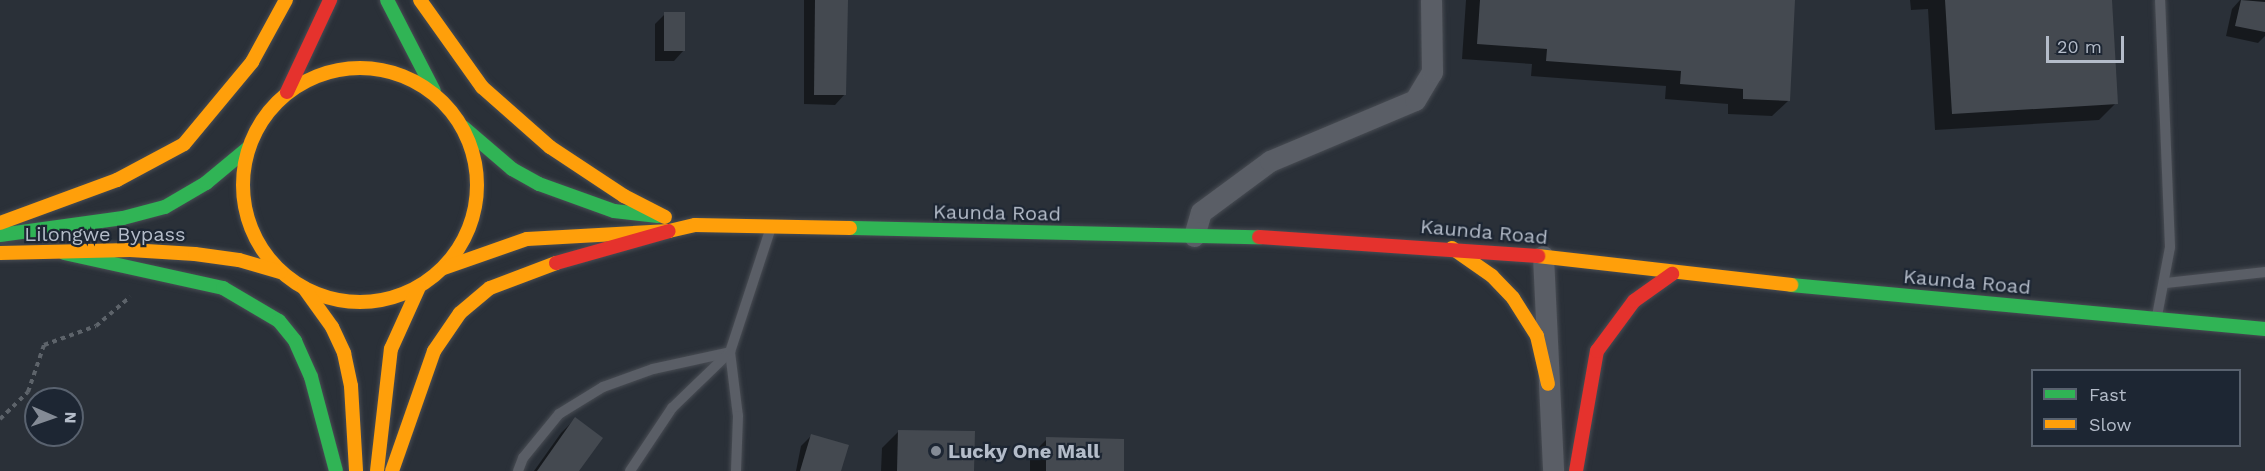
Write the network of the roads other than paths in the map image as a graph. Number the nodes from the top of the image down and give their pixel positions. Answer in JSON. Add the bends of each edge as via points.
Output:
{"nodes":[{"id":1,"x":286,"y":0,"type":"edge"},
{"id":2,"x":330,"y":0,"type":"edge"},
{"id":3,"x":387,"y":0,"type":"edge"},
{"id":4,"x":420,"y":0,"type":"edge"},
{"id":5,"x":1431,"y":0,"type":"edge"},
{"id":6,"x":2160,"y":0,"type":"edge"},
{"id":7,"x":287,"y":92,"type":"junction"},
{"id":8,"x":436,"y":94,"type":"junction"},
{"id":9,"x":463,"y":128,"type":"junction"},
{"id":10,"x":248,"y":148,"type":"junction"},
{"id":11,"x":665,"y":217,"type":"junction"},
{"id":12,"x":0,"y":223,"type":"edge"},
{"id":13,"x":695,"y":225,"type":"junction"},
{"id":14,"x":771,"y":227,"type":"junction"},
{"id":15,"x":669,"y":231,"type":"junction"},
{"id":16,"x":0,"y":235,"type":"edge"},
{"id":17,"x":1194,"y":236,"type":"junction"},
{"id":18,"x":1452,"y":248,"type":"junction"},
{"id":19,"x":0,"y":253,"type":"edge"},
{"id":20,"x":64,"y":253,"type":"junction"},
{"id":21,"x":1543,"y":256,"type":"junction"},
{"id":22,"x":444,"y":268,"type":"junction"},
{"id":23,"x":280,"y":272,"type":"junction"},
{"id":24,"x":2265,"y":272,"type":"edge"},
{"id":25,"x":1672,"y":274,"type":"junction"},
{"id":26,"x":2166,"y":284,"type":"junction"},
{"id":27,"x":419,"y":287,"type":"junction"},
{"id":28,"x":304,"y":288,"type":"junction"},
{"id":29,"x":2157,"y":319,"type":"junction"},
{"id":30,"x":2265,"y":329,"type":"edge"},
{"id":31,"x":730,"y":352,"type":"junction"},
{"id":32,"x":1548,"y":384,"type":"junction"},
{"id":33,"x":336,"y":471,"type":"edge"},
{"id":34,"x":356,"y":471,"type":"edge"},
{"id":35,"x":377,"y":471,"type":"edge"},
{"id":36,"x":392,"y":471,"type":"edge"},
{"id":37,"x":518,"y":471,"type":"edge"},
{"id":38,"x":630,"y":471,"type":"edge"},
{"id":39,"x":736,"y":471,"type":"edge"},
{"id":40,"x":1553,"y":471,"type":"edge"},
{"id":41,"x":1576,"y":471,"type":"edge"}],
"edges":[{"from":1,"to":12,"type":"main road","via":[[252,62],[184,144],[117,180]]},
{"from":2,"to":7,"type":"main road"},
{"from":3,"to":8,"type":"main road"},
{"from":4,"to":11,"type":"main road","via":[[482,87],[550,147],[624,196]]},
{"from":5,"to":17,"type":"street","via":[[1432,72],[1415,100],[1270,161],[1201,212]]},
{"from":6,"to":26,"type":"lane","via":[[2170,247]]},
{"from":7,"to":8,"type":"main road","via":[[322,72],[362,66],[401,74]]},
{"from":7,"to":10,"type":"main road","via":[[264,117]]},
{"from":8,"to":9,"type":"main road"},
{"from":9,"to":11,"type":"main road","name":"Kaunda Road","via":[[512,169],[539,184],[614,211]]},
{"from":9,"to":22,"type":"main road","via":[[476,163],[477,201],[466,237]]},
{"from":10,"to":16,"type":"main road","name":"Lilongwe Bypass","via":[[206,183],[165,207],[123,219]]},
{"from":10,"to":23,"type":"main road","via":[[243,181],[246,215],[260,245]]},
{"from":11,"to":13,"type":"main road","name":"Kaunda Road"},
{"from":13,"to":14,"type":"main road","name":"Kaunda Road"},
{"from":13,"to":15,"type":"main road","name":"Kaunda Road"},
{"from":14,"to":17,"type":"main road","name":"Kaunda Road"},
{"from":14,"to":31,"type":"lane"},
{"from":15,"to":22,"type":"main road","name":"Kaunda Road","via":[[527,238]]},
{"from":15,"to":36,"type":"main road","via":[[522,273],[490,288],[460,313],[434,351]]},
{"from":17,"to":18,"type":"main road","name":"Kaunda Road"},
{"from":18,"to":21,"type":"main road","name":"Kaunda Road"},
{"from":18,"to":32,"type":"main road","via":[[1492,276],[1513,298],[1537,336]]},
{"from":19,"to":20,"type":"main road","name":"Lilongwe Bypass"},
{"from":20,"to":23,"type":"main road","name":"Lilongwe Bypass","via":[[130,250],[195,254],[239,260]]},
{"from":20,"to":33,"type":"main road","via":[[223,288],[279,321],[295,341],[311,377]]},
{"from":21,"to":25,"type":"main road","name":"Kaunda Road"},
{"from":21,"to":32,"type":"street"},
{"from":22,"to":27,"type":"main road"},
{"from":23,"to":28,"type":"main road"},
{"from":24,"to":26,"type":"lane"},
{"from":25,"to":29,"type":"main road","name":"Kaunda Road"},
{"from":25,"to":41,"type":"main road","via":[[1634,302],[1597,351]]},
{"from":26,"to":29,"type":"lane"},
{"from":27,"to":28,"type":"main road","via":[[371,301],[341,301]]},
{"from":27,"to":35,"type":"main road","via":[[391,349]]},
{"from":28,"to":34,"type":"main road","via":[[332,327],[344,353],[351,386]]},
{"from":29,"to":30,"type":"main road","name":"Kaunda Road"},
{"from":31,"to":37,"type":"lane","via":[[653,369],[603,387],[559,414],[523,458]]},
{"from":31,"to":38,"type":"lane","via":[[672,408]]},
{"from":31,"to":39,"type":"lane","via":[[738,416]]},
{"from":32,"to":40,"type":"street"}]}
